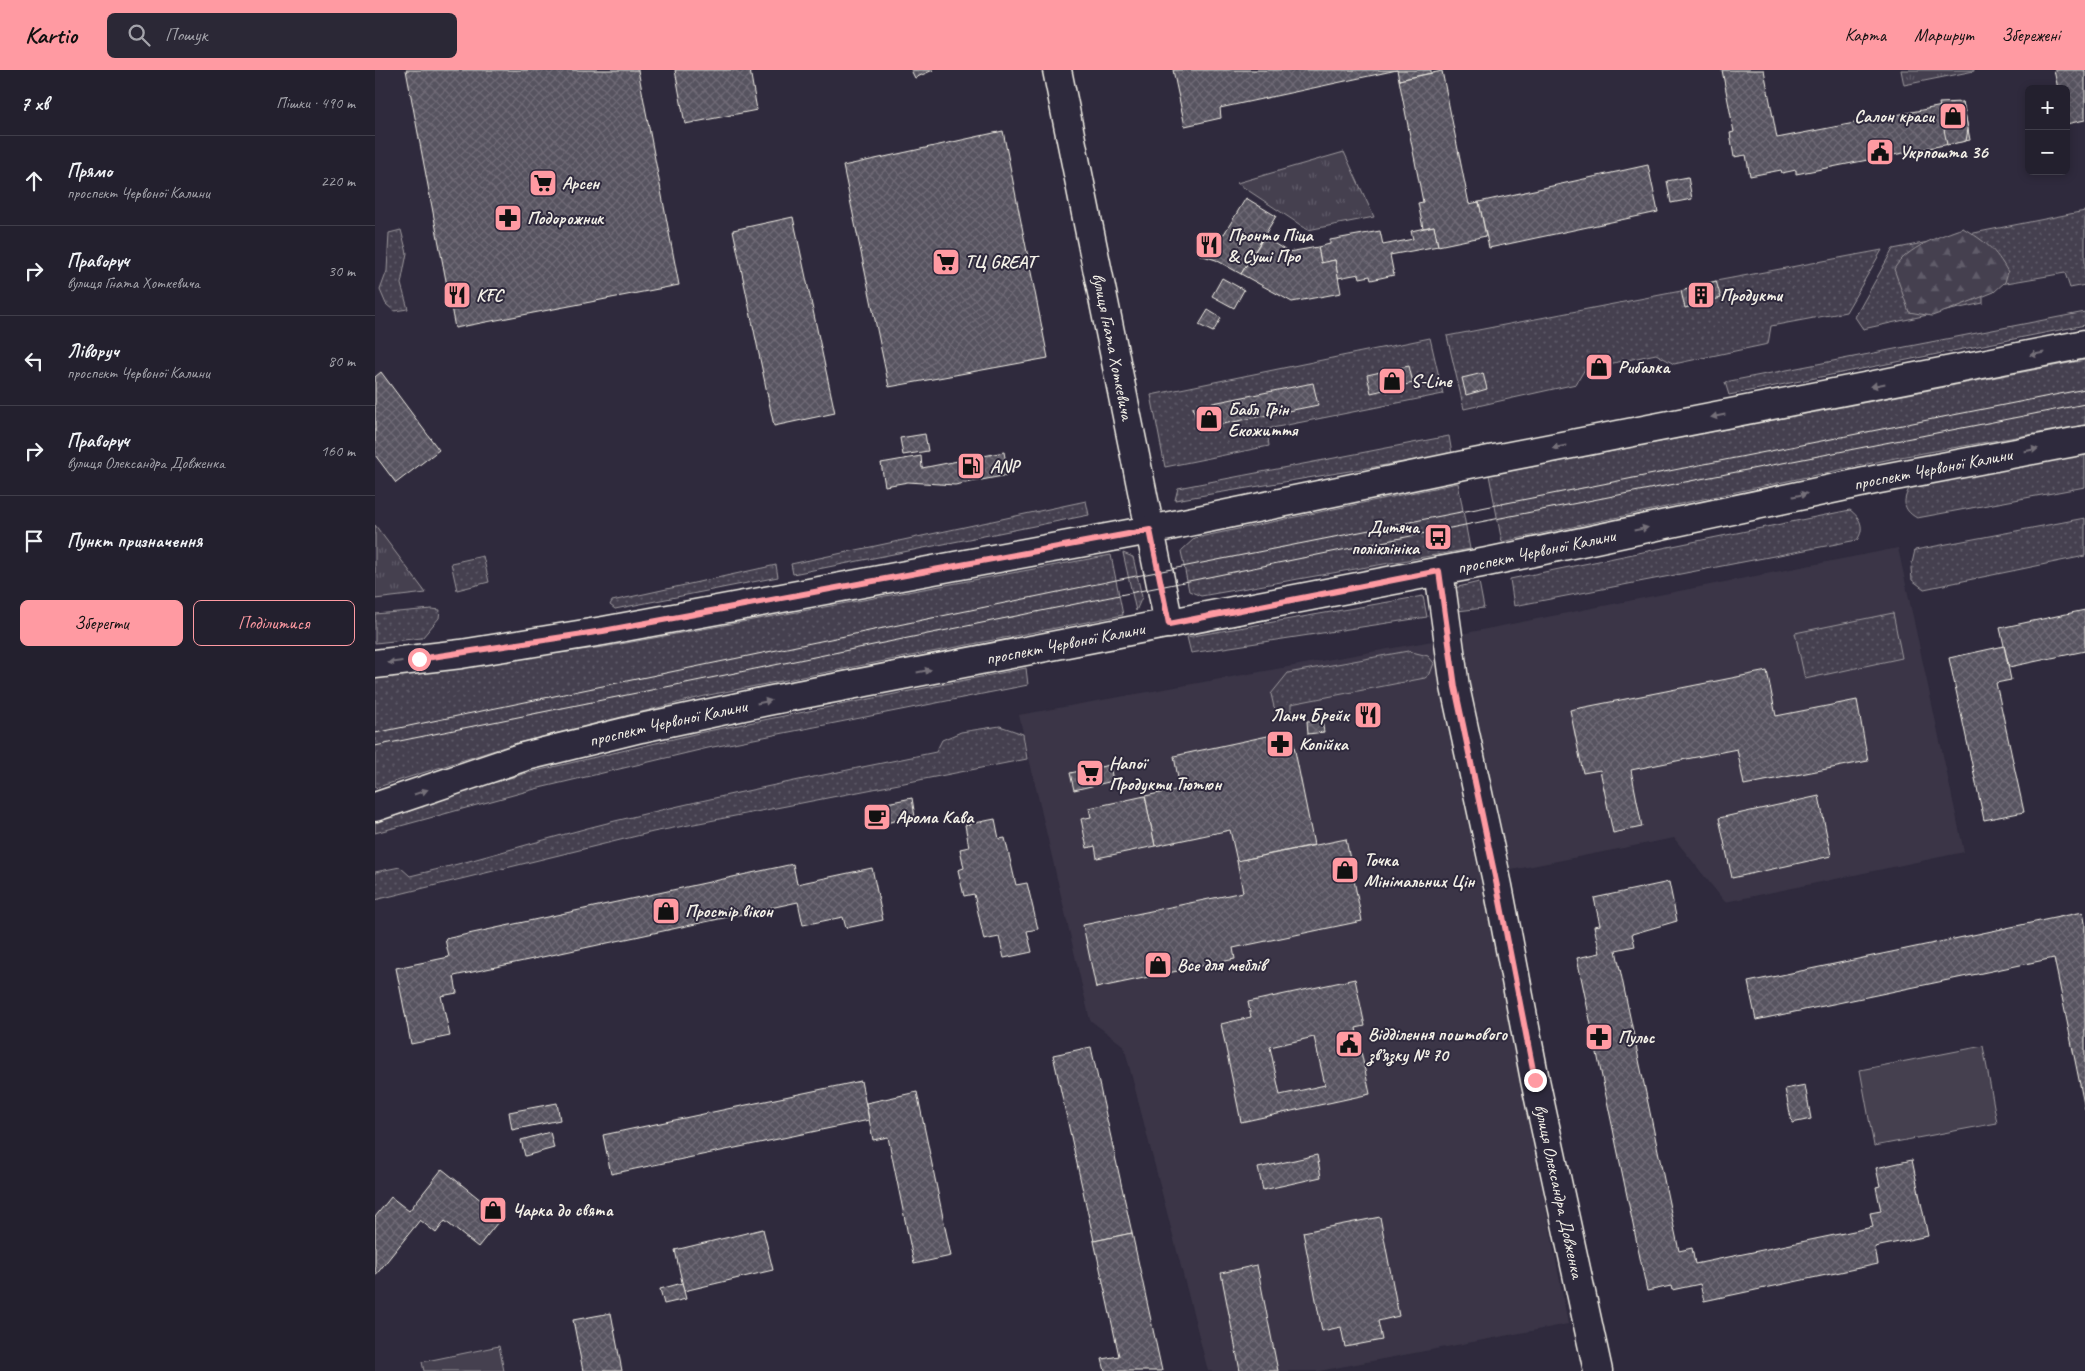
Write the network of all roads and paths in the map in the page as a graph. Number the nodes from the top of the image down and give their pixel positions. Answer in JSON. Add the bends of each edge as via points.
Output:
{"nodes":[{"id":1,"x":1057,"y":70,"type":"edge"},
{"id":2,"x":2085,"y":344,"type":"edge"},
{"id":3,"x":2085,"y":440,"type":"edge"},
{"id":4,"x":1150,"y":530,"type":"junction"},
{"id":5,"x":1439,"y":571,"type":"junction"},
{"id":6,"x":1169,"y":624,"type":"junction"},
{"id":7,"x":375,"y":664,"type":"edge"},
{"id":8,"x":375,"y":807,"type":"edge"},
{"id":9,"x":1598,"y":1371,"type":"edge"}],
"edges":[{"from":1,"to":4,"type":"main road","name":"вулиця Гната Хоткевича"},
{"from":2,"to":4,"type":"main road","one_way":true},
{"from":5,"to":3,"type":"main road","name":"проспект Червоної Калини","one_way":true,"via":[[1879,478]]},
{"from":4,"to":6,"type":"main road","name":"вулиця Гната Хоткевича"},
{"from":4,"to":7,"type":"main road","one_way":true,"via":[[603,631]]},
{"from":5,"to":6,"type":"main road","name":"проспект Червоної Калини"},
{"from":5,"to":9,"type":"main road","name":"вулиця Олександра Довженка","via":[[1455,687]]},
{"from":8,"to":6,"type":"main road","name":"проспект Червоної Калини","one_way":true,"via":[[523,757],[641,728]]}]}
